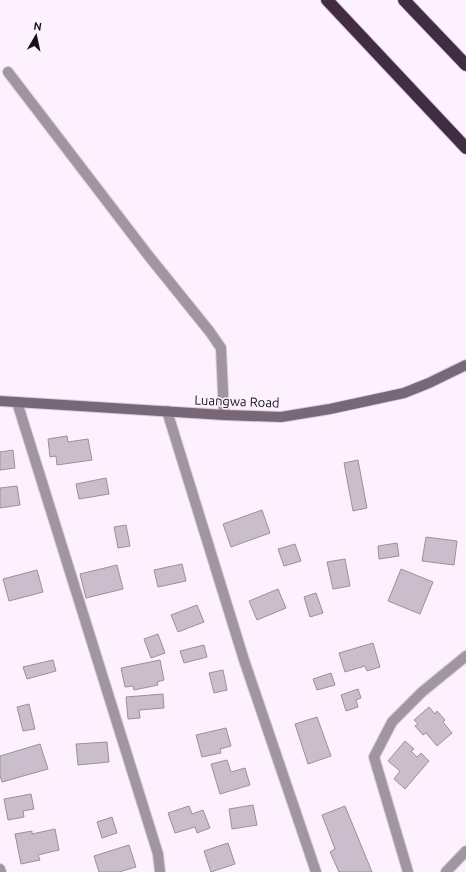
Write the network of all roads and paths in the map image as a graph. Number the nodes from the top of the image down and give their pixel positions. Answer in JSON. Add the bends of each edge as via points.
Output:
{"nodes":[{"id":1,"x":327,"y":0,"type":"edge"},
{"id":2,"x":404,"y":0,"type":"edge"},
{"id":3,"x":466,"y":65,"type":"edge"},
{"id":4,"x":8,"y":72,"type":"dead end"},
{"id":5,"x":466,"y":148,"type":"edge"},
{"id":6,"x":466,"y":366,"type":"edge"},
{"id":7,"x":0,"y":401,"type":"edge"},
{"id":8,"x":17,"y":402,"type":"junction"},
{"id":9,"x":167,"y":411,"type":"junction"},
{"id":10,"x":224,"y":415,"type":"junction"},
{"id":11,"x":466,"y":656,"type":"edge"},
{"id":12,"x":466,"y":851,"type":"edge"},
{"id":13,"x":0,"y":868,"type":"edge"},
{"id":14,"x":1,"y":872,"type":"edge"},
{"id":15,"x":160,"y":872,"type":"edge"},
{"id":16,"x":316,"y":872,"type":"edge"},
{"id":17,"x":408,"y":872,"type":"edge"},
{"id":18,"x":446,"y":872,"type":"edge"}],
"edges":[{"from":1,"to":5,"type":"highway"},
{"from":2,"to":3,"type":"highway"},
{"from":4,"to":10,"type":"street","via":[[221,348]]},
{"from":6,"to":10,"type":"street","name":"Luangwa Road","via":[[404,393],[380,399],[281,417]]},
{"from":7,"to":8,"type":"street","name":"Luangwa Road"},
{"from":8,"to":9,"type":"street","name":"Luangwa Road"},
{"from":8,"to":15,"type":"street","via":[[156,846]]},
{"from":9,"to":10,"type":"street","name":"Luangwa Road"},
{"from":9,"to":16,"type":"street","via":[[244,660]]},
{"from":11,"to":17,"type":"street","via":[[422,692],[392,722],[374,757]]},
{"from":12,"to":18,"type":"street"},
{"from":13,"to":14,"type":"street"}]}
